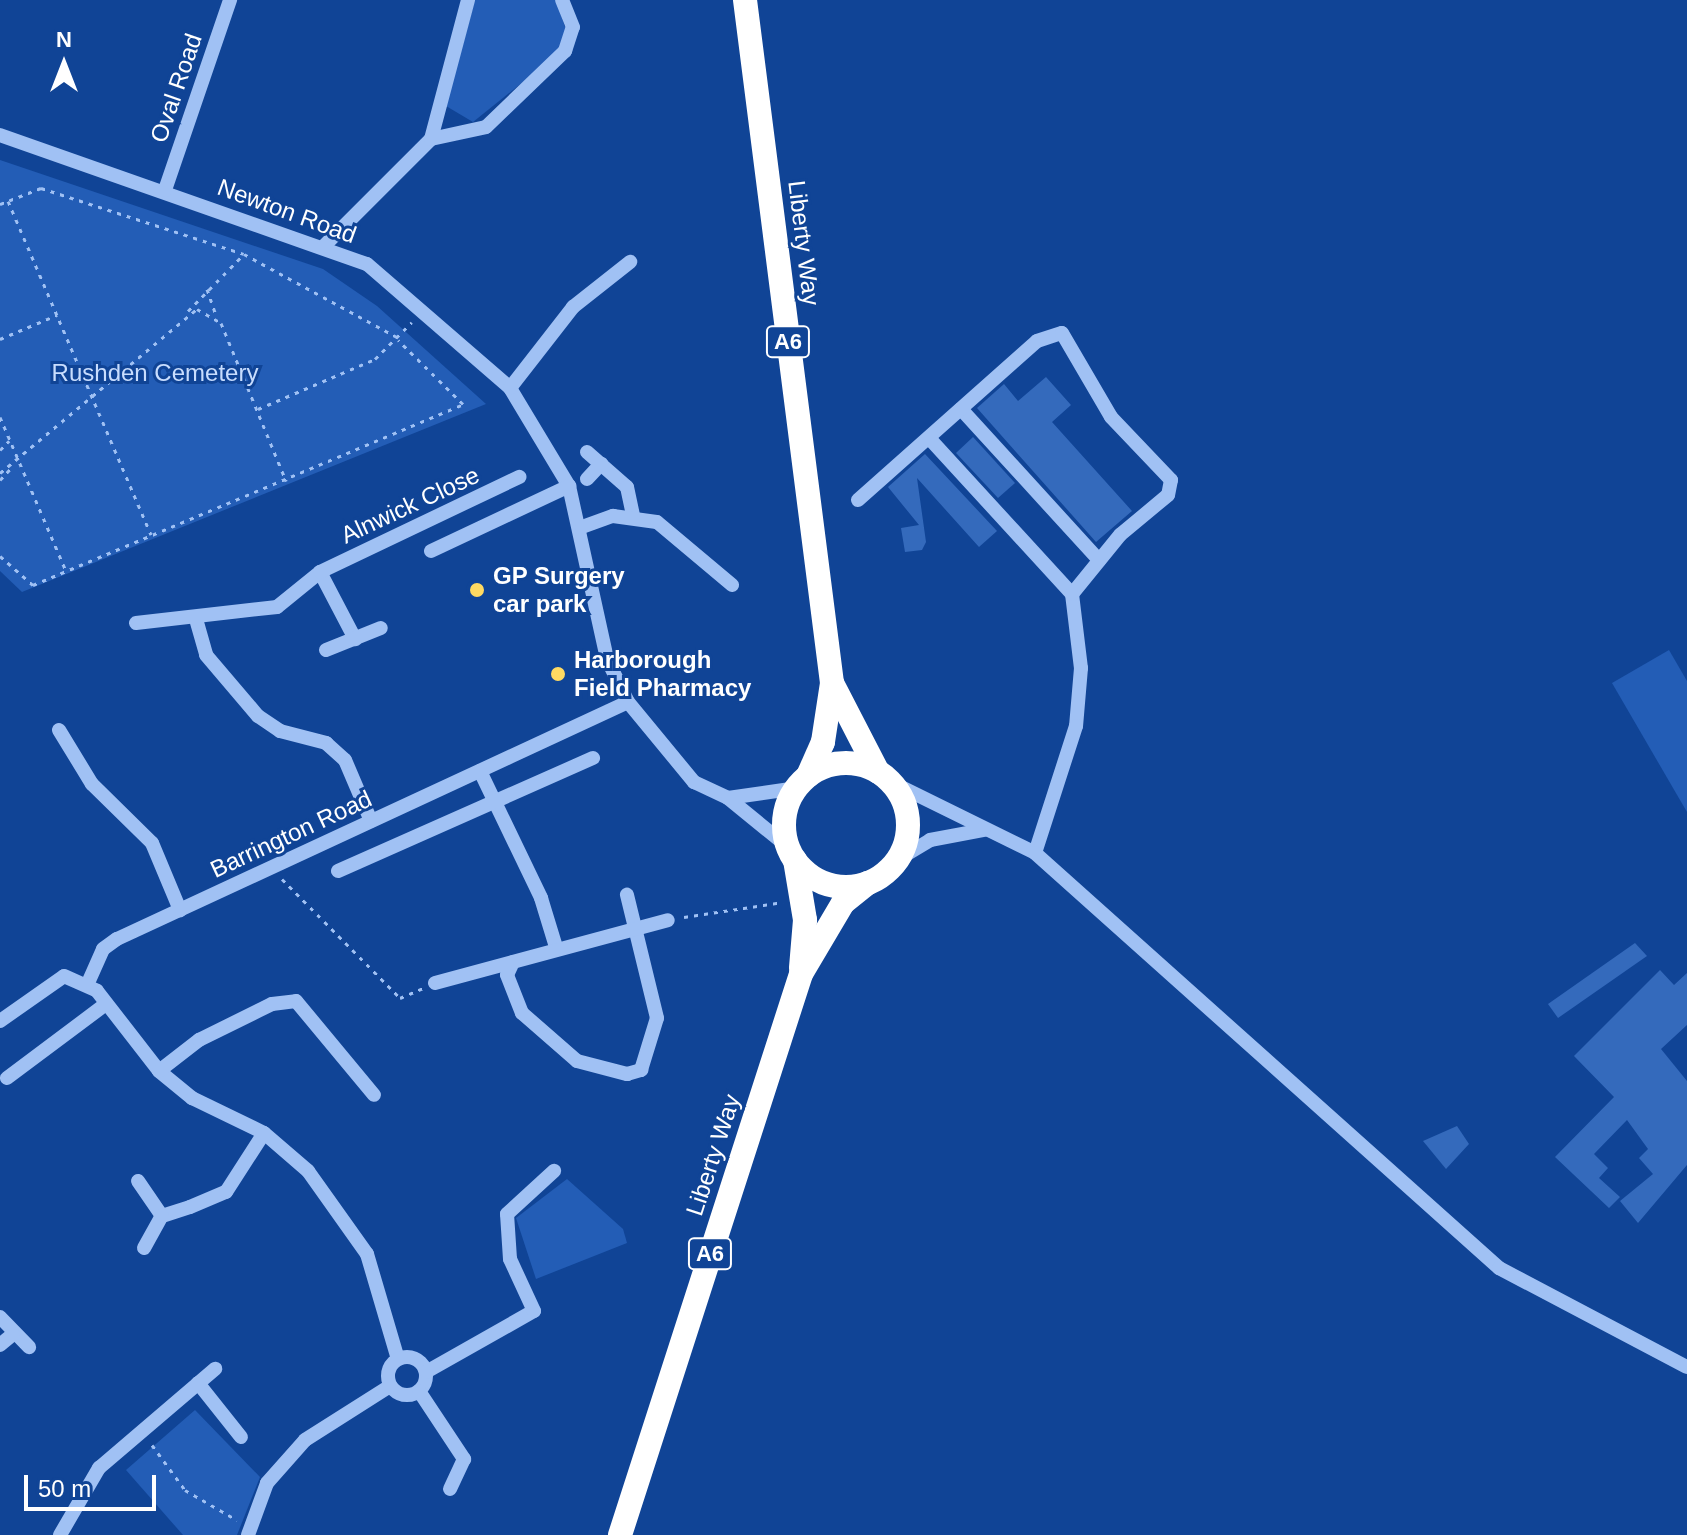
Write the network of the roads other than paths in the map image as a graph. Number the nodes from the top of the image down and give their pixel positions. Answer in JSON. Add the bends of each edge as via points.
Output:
{"nodes":[{"id":1,"x":230,"y":0,"type":"edge"},
{"id":2,"x":468,"y":0,"type":"edge"},
{"id":3,"x":562,"y":0,"type":"edge"},
{"id":4,"x":745,"y":0,"type":"edge"},
{"id":5,"x":0,"y":135,"type":"edge"},
{"id":6,"x":431,"y":139,"type":"junction"},
{"id":7,"x":165,"y":190,"type":"junction"},
{"id":8,"x":324,"y":246,"type":"junction"},
{"id":9,"x":630,"y":262,"type":"dead end"},
{"id":10,"x":510,"y":388,"type":"junction"},
{"id":11,"x":961,"y":409,"type":"junction"},
{"id":12,"x":929,"y":438,"type":"junction"},
{"id":13,"x":587,"y":452,"type":"dead end"},
{"id":14,"x":601,"y":464,"type":"junction"},
{"id":15,"x":519,"y":477,"type":"dead end"},
{"id":16,"x":587,"y":479,"type":"dead end"},
{"id":17,"x":569,"y":486,"type":"junction"},
{"id":18,"x":858,"y":500,"type":"dead end"},
{"id":19,"x":633,"y":515,"type":"junction"},
{"id":20,"x":582,"y":527,"type":"junction"},
{"id":21,"x":431,"y":551,"type":"dead end"},
{"id":22,"x":1099,"y":560,"type":"junction"},
{"id":23,"x":320,"y":572,"type":"junction"},
{"id":24,"x":732,"y":585,"type":"dead end"},
{"id":25,"x":1072,"y":594,"type":"junction"},
{"id":26,"x":196,"y":619,"type":"junction"},
{"id":27,"x":136,"y":623,"type":"dead end"},
{"id":28,"x":381,"y":628,"type":"dead end"},
{"id":29,"x":355,"y":639,"type":"junction"},
{"id":30,"x":326,"y":650,"type":"dead end"},
{"id":31,"x":832,"y":683,"type":"junction"},
{"id":32,"x":628,"y":702,"type":"junction"},
{"id":33,"x":59,"y":730,"type":"dead end"},
{"id":34,"x":593,"y":758,"type":"dead end"},
{"id":35,"x":480,"y":771,"type":"junction"},
{"id":36,"x":885,"y":777,"type":"junction"},
{"id":37,"x":802,"y":782,"type":"junction"},
{"id":38,"x":728,"y":798,"type":"junction"},
{"id":39,"x":493,"y":801,"type":"junction"},
{"id":40,"x":371,"y":821,"type":"junction"},
{"id":41,"x":984,"y":830,"type":"junction"},
{"id":42,"x":791,"y":853,"type":"junction"},
{"id":43,"x":1035,"y":853,"type":"junction"},
{"id":44,"x":897,"y":860,"type":"junction"},
{"id":45,"x":338,"y":871,"type":"dead end"},
{"id":46,"x":868,"y":883,"type":"junction"},
{"id":47,"x":627,"y":895,"type":"dead end"},
{"id":48,"x":180,"y":910,"type":"junction"},
{"id":49,"x":668,"y":920,"type":"road end"},
{"id":50,"x":634,"y":928,"type":"junction"},
{"id":51,"x":556,"y":947,"type":"junction"},
{"id":52,"x":513,"y":962,"type":"junction"},
{"id":53,"x":801,"y":974,"type":"junction"},
{"id":54,"x":88,"y":983,"type":"junction"},
{"id":55,"x":435,"y":983,"type":"road end"},
{"id":56,"x":106,"y":1004,"type":"junction"},
{"id":57,"x":0,"y":1021,"type":"edge"},
{"id":58,"x":159,"y":1071,"type":"junction"},
{"id":59,"x":7,"y":1078,"type":"dead end"},
{"id":60,"x":374,"y":1095,"type":"dead end"},
{"id":61,"x":264,"y":1133,"type":"junction"},
{"id":62,"x":554,"y":1171,"type":"dead end"},
{"id":63,"x":138,"y":1181,"type":"dead end"},
{"id":64,"x":162,"y":1216,"type":"junction"},
{"id":65,"x":144,"y":1248,"type":"dead end"},
{"id":66,"x":0,"y":1317,"type":"edge"},
{"id":67,"x":13,"y":1334,"type":"junction"},
{"id":68,"x":0,"y":1345,"type":"edge"},
{"id":69,"x":29,"y":1347,"type":"dead end"},
{"id":70,"x":398,"y":1359,"type":"junction"},
{"id":71,"x":1687,"y":1367,"type":"edge"},
{"id":72,"x":215,"y":1369,"type":"dead end"},
{"id":73,"x":426,"y":1372,"type":"junction"},
{"id":74,"x":198,"y":1383,"type":"junction"},
{"id":75,"x":390,"y":1386,"type":"junction"},
{"id":76,"x":419,"y":1391,"type":"junction"},
{"id":77,"x":241,"y":1437,"type":"dead end"},
{"id":78,"x":450,"y":1489,"type":"dead end"},
{"id":79,"x":250,"y":1530,"type":"edge"},
{"id":80,"x":60,"y":1535,"type":"edge"},
{"id":81,"x":620,"y":1535,"type":"edge"}],
"edges":[{"from":1,"to":7,"type":"street","name":"Oval Road"},
{"from":2,"to":6,"type":"street"},
{"from":3,"to":6,"type":"street","via":[[573,27],[565,51],[486,127]]},
{"from":4,"to":31,"type":"highway","name":"Liberty Way","number":"A6"},
{"from":5,"to":7,"type":"street","name":"Newton Road"},
{"from":6,"to":8,"type":"street"},
{"from":7,"to":8,"type":"street","name":"Newton Road"},
{"from":8,"to":10,"type":"street","name":"Newton Road","via":[[367,264]]},
{"from":9,"to":10,"type":"street","via":[[573,307]]},
{"from":10,"to":17,"type":"street","name":"Newton Road"},
{"from":11,"to":12,"type":"street"},
{"from":11,"to":22,"type":"street"},
{"from":11,"to":22,"type":"street","via":[[1045,335],[1068,339],[1111,417],[1171,480],[1168,495]]},
{"from":12,"to":18,"type":"street"},
{"from":12,"to":25,"type":"street"},
{"from":13,"to":14,"type":"street"},
{"from":14,"to":16,"type":"street"},
{"from":14,"to":19,"type":"street","via":[[627,487]]},
{"from":15,"to":23,"type":"street","name":"Alnwick Close"},
{"from":17,"to":20,"type":"street","name":"Newton Road"},
{"from":17,"to":21,"type":"street"},
{"from":19,"to":20,"type":"street"},
{"from":19,"to":24,"type":"street","via":[[668,529]]},
{"from":20,"to":32,"type":"street","name":"Newton Road","via":[[593,609]]},
{"from":22,"to":25,"type":"street"},
{"from":23,"to":26,"type":"street","name":"Alnwick Close","via":[[277,607]]},
{"from":23,"to":29,"type":"street","name":"Alnwick Close"},
{"from":25,"to":43,"type":"street","via":[[1081,668],[1076,726]]},
{"from":26,"to":27,"type":"street","name":"Alnwick Close"},
{"from":26,"to":40,"type":"street","via":[[206,655],[258,716],[280,731],[326,743],[345,760]]},
{"from":28,"to":29,"type":"street"},
{"from":29,"to":30,"type":"street"},
{"from":31,"to":36,"type":"highway","name":"Liberty Way","number":"A6"},
{"from":31,"to":37,"type":"highway","name":"Liberty Way","number":"A6","via":[[823,742]]},
{"from":32,"to":35,"type":"street","name":"Barrington Road"},
{"from":32,"to":38,"type":"street","name":"Newton Road","via":[[666,756]]},
{"from":33,"to":48,"type":"street","via":[[92,784],[152,843]]},
{"from":34,"to":39,"type":"street"},
{"from":35,"to":39,"type":"street"},
{"from":35,"to":40,"type":"street","name":"Barrington Road"},
{"from":36,"to":37,"type":"highway","via":[[835,764]]},
{"from":36,"to":41,"type":"street"},
{"from":36,"to":44,"type":"highway","via":[[907,812]]},
{"from":37,"to":38,"type":"street"},
{"from":37,"to":42,"type":"highway","via":[[785,816]]},
{"from":38,"to":42,"type":"street","name":"Newton Road"},
{"from":39,"to":45,"type":"street"},
{"from":39,"to":51,"type":"street","via":[[541,898]]},
{"from":40,"to":48,"type":"street","name":"Barrington Road"},
{"from":41,"to":43,"type":"street"},
{"from":41,"to":44,"type":"street","via":[[930,840]]},
{"from":42,"to":46,"type":"highway","via":[[828,884]]},
{"from":42,"to":53,"type":"highway","name":"Liberty Way","number":"A6","via":[[805,920]]},
{"from":43,"to":71,"type":"street","via":[[1499,1268]]},
{"from":44,"to":46,"type":"highway"},
{"from":46,"to":53,"type":"highway","name":"Liberty Way","number":"A6","via":[[843,903]]},
{"from":47,"to":50,"type":"street"},
{"from":48,"to":54,"type":"street","name":"Barrington Road","via":[[103,949]]},
{"from":49,"to":50,"type":"street"},
{"from":50,"to":51,"type":"street"},
{"from":50,"to":52,"type":"street","via":[[655,1031],[641,1070],[627,1074],[577,1061],[522,1013],[507,975]]},
{"from":51,"to":52,"type":"street"},
{"from":52,"to":55,"type":"street"},
{"from":53,"to":81,"type":"highway","name":"Liberty Way","number":"A6"},
{"from":54,"to":56,"type":"street"},
{"from":54,"to":57,"type":"street","via":[[56,979]]},
{"from":56,"to":58,"type":"street"},
{"from":56,"to":59,"type":"street"},
{"from":58,"to":60,"type":"street","via":[[199,1040],[272,1004],[296,1001]]},
{"from":58,"to":61,"type":"street","via":[[192,1098]]},
{"from":61,"to":64,"type":"street","via":[[226,1192]]},
{"from":61,"to":70,"type":"street","via":[[308,1171],[367,1254]]},
{"from":62,"to":73,"type":"street","via":[[507,1214],[510,1259],[534,1311]]},
{"from":63,"to":64,"type":"street"},
{"from":64,"to":65,"type":"street"},
{"from":66,"to":67,"type":"street"},
{"from":67,"to":68,"type":"street"},
{"from":67,"to":69,"type":"street"},
{"from":70,"to":73,"type":"street","via":[[417,1360]]},
{"from":70,"to":75,"type":"street","via":[[388,1373]]},
{"from":72,"to":74,"type":"street"},
{"from":73,"to":76,"type":"street"},
{"from":74,"to":77,"type":"street"},
{"from":74,"to":80,"type":"street","via":[[99,1468]]},
{"from":75,"to":76,"type":"street","via":[[400,1395]]},
{"from":75,"to":79,"type":"street","via":[[305,1440],[267,1483]]},
{"from":76,"to":78,"type":"street","via":[[464,1459]]}]}
